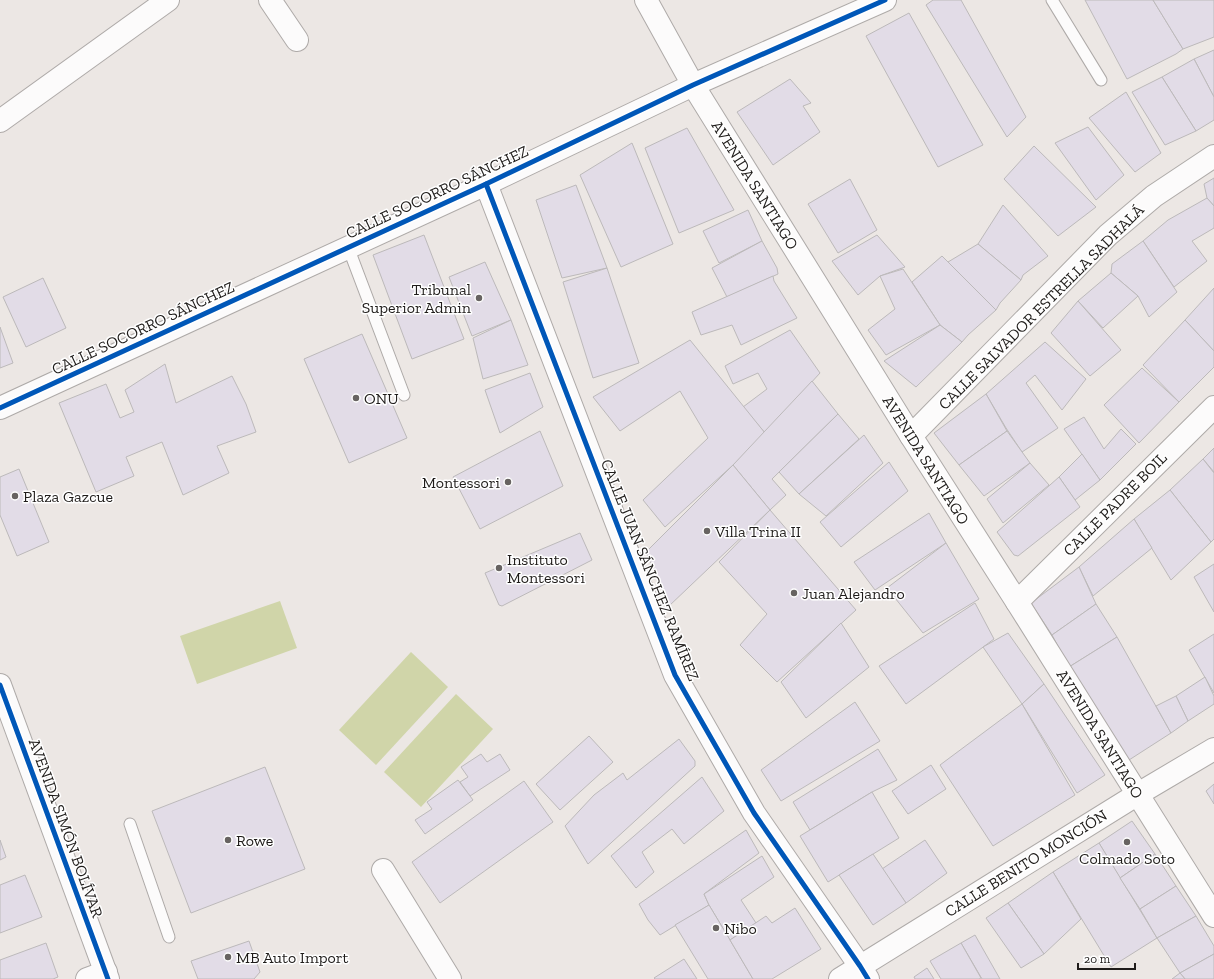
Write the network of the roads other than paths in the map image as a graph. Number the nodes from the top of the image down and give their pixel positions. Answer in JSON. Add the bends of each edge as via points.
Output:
{"nodes":[{"id":1,"x":168,"y":0,"type":"edge"},
{"id":2,"x":270,"y":0,"type":"edge"},
{"id":3,"x":646,"y":0,"type":"edge"},
{"id":4,"x":885,"y":0,"type":"edge"},
{"id":5,"x":1052,"y":0,"type":"edge"},
{"id":6,"x":297,"y":40,"type":"dead end"},
{"id":7,"x":1101,"y":80,"type":"dead end"},
{"id":8,"x":693,"y":85,"type":"junction"},
{"id":9,"x":0,"y":121,"type":"edge"},
{"id":10,"x":1214,"y":156,"type":"edge"},
{"id":11,"x":486,"y":184,"type":"junction"},
{"id":12,"x":348,"y":247,"type":"junction"},
{"id":13,"x":404,"y":395,"type":"dead end"},
{"id":14,"x":1214,"y":407,"type":"edge"},
{"id":15,"x":0,"y":408,"type":"edge"},
{"id":16,"x":911,"y":436,"type":"junction"},
{"id":17,"x":1017,"y":602,"type":"junction"},
{"id":18,"x":0,"y":685,"type":"edge"},
{"id":19,"x":1214,"y":749,"type":"edge"},
{"id":20,"x":1138,"y":794,"type":"junction"},
{"id":21,"x":130,"y":824,"type":"dead end"},
{"id":22,"x":383,"y":870,"type":"dead end"},
{"id":23,"x":1214,"y":916,"type":"edge"},
{"id":24,"x":169,"y":937,"type":"dead end"},
{"id":25,"x":864,"y":972,"type":"edge"},
{"id":26,"x":100,"y":977,"type":"edge"},
{"id":27,"x":450,"y":979,"type":"edge"},
{"id":28,"x":840,"y":979,"type":"edge"}],
"edges":[{"from":1,"to":9,"type":"street"},
{"from":2,"to":6,"type":"street"},
{"from":3,"to":8,"type":"street","name":"AVENIDA SANTIAGO"},
{"from":4,"to":8,"type":"street","name":"CALLE SOCORRO SÁNCHEZ"},
{"from":5,"to":7,"type":"lane"},
{"from":8,"to":11,"type":"street","name":"CALLE SOCORRO SÁNCHEZ"},
{"from":8,"to":16,"type":"street","name":"AVENIDA SANTIAGO"},
{"from":10,"to":16,"type":"street","name":"CALLE SALVADOR ESTRELLA SADHALÁ","via":[[1154,196],[1108,235]]},
{"from":11,"to":12,"type":"street","name":"CALLE SOCORRO SÁNCHEZ"},
{"from":11,"to":25,"type":"street","name":"CALLE JUAN SÁNCHEZ RAMÍREZ","via":[[675,675],[754,813]]},
{"from":12,"to":13,"type":"lane"},
{"from":12,"to":15,"type":"street","name":"CALLE SOCORRO SÁNCHEZ"},
{"from":14,"to":17,"type":"street","name":"CALLE PADRE BOIL"},
{"from":16,"to":17,"type":"street","name":"AVENIDA SANTIAGO"},
{"from":17,"to":20,"type":"street","name":"AVENIDA SANTIAGO"},
{"from":18,"to":26,"type":"street","name":"AVENIDA SIMÓN BOLÍVAR"},
{"from":19,"to":20,"type":"street","name":"CALLE BENITO MONCIÓN"},
{"from":20,"to":23,"type":"street","name":"AVENIDA SANTIAGO"},
{"from":20,"to":25,"type":"street","name":"CALLE BENITO MONCIÓN"},
{"from":21,"to":24,"type":"lane"},
{"from":22,"to":27,"type":"street"},
{"from":25,"to":28,"type":"street","name":"CALLE BENITO MONCIÓN"}]}
